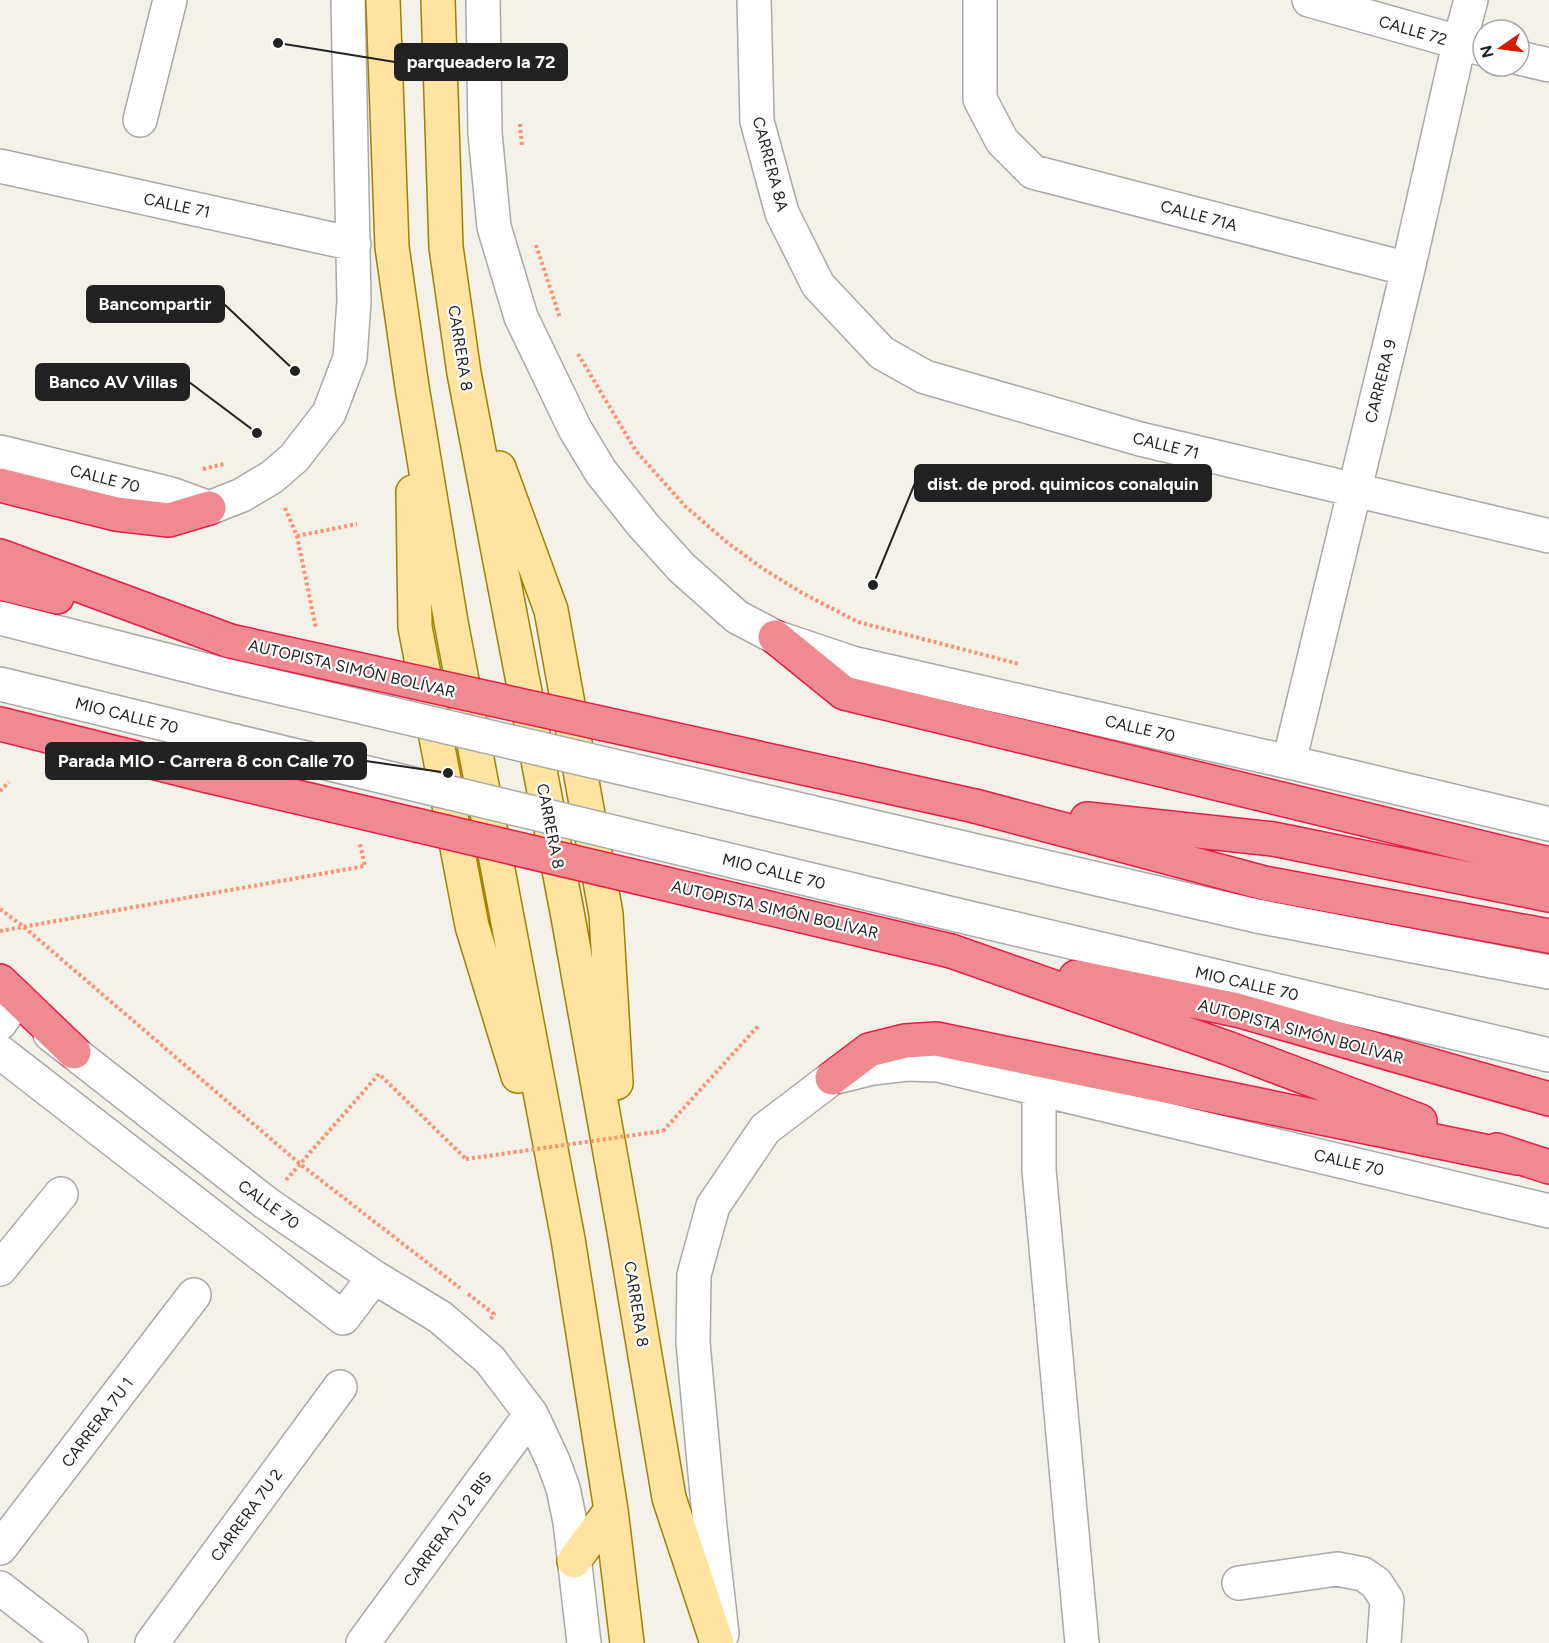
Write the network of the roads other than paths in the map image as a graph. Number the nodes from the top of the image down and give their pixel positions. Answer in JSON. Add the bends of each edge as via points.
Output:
{"nodes":[{"id":1,"x":170,"y":0,"type":"edge"},
{"id":2,"x":348,"y":0,"type":"edge"},
{"id":3,"x":383,"y":0,"type":"edge"},
{"id":4,"x":438,"y":0,"type":"edge"},
{"id":5,"x":483,"y":0,"type":"edge"},
{"id":6,"x":754,"y":0,"type":"edge"},
{"id":7,"x":980,"y":0,"type":"edge"},
{"id":8,"x":1309,"y":0,"type":"edge"},
{"id":9,"x":1471,"y":0,"type":"edge"},
{"id":10,"x":1471,"y":18,"type":"edge"},
{"id":11,"x":1471,"y":47,"type":"edge"},
{"id":12,"x":1531,"y":60,"type":"edge"},
{"id":13,"x":1549,"y":64,"type":"edge"},
{"id":14,"x":140,"y":120,"type":"dead end"},
{"id":15,"x":0,"y":166,"type":"edge"},
{"id":16,"x":354,"y":244,"type":"junction"},
{"id":17,"x":1408,"y":269,"type":"junction"},
{"id":18,"x":818,"y":285,"type":"joint"},
{"id":19,"x":0,"y":452,"type":"edge"},
{"id":20,"x":0,"y":485,"type":"edge"},
{"id":21,"x":1353,"y":489,"type":"junction"},
{"id":22,"x":209,"y":508,"type":"junction"},
{"id":23,"x":1549,"y":536,"type":"edge"},
{"id":24,"x":0,"y":556,"type":"edge"},
{"id":25,"x":0,"y":583,"type":"edge"},
{"id":26,"x":0,"y":618,"type":"edge"},
{"id":27,"x":775,"y":637,"type":"junction"},
{"id":28,"x":230,"y":641,"type":"junction"},
{"id":29,"x":0,"y":684,"type":"edge"},
{"id":30,"x":0,"y":724,"type":"edge"},
{"id":31,"x":0,"y":746,"type":"edge"},
{"id":32,"x":1289,"y":762,"type":"junction"},
{"id":33,"x":208,"y":776,"type":"junction"},
{"id":34,"x":975,"y":806,"type":"junction"},
{"id":35,"x":1549,"y":824,"type":"edge"},
{"id":36,"x":1549,"y":864,"type":"edge"},
{"id":37,"x":1549,"y":895,"type":"edge"},
{"id":38,"x":1549,"y":936,"type":"edge"},
{"id":39,"x":951,"y":951,"type":"junction"},
{"id":40,"x":1549,"y":972,"type":"edge"},
{"id":41,"x":3,"y":1002,"type":"edge"},
{"id":42,"x":0,"y":1052,"type":"edge"},
{"id":43,"x":74,"y":1052,"type":"joint"},
{"id":44,"x":1549,"y":1055,"type":"edge"},
{"id":45,"x":832,"y":1078,"type":"junction"},
{"id":46,"x":121,"y":1088,"type":"junction"},
{"id":47,"x":1039,"y":1088,"type":"junction"},
{"id":48,"x":1549,"y":1100,"type":"edge"},
{"id":49,"x":100,"y":1130,"type":"junction"},
{"id":50,"x":1518,"y":1158,"type":"junction"},
{"id":51,"x":215,"y":1164,"type":"junction"},
{"id":52,"x":1549,"y":1167,"type":"edge"},
{"id":53,"x":61,"y":1194,"type":"dead end"},
{"id":54,"x":191,"y":1200,"type":"junction"},
{"id":55,"x":1549,"y":1211,"type":"edge"},
{"id":56,"x":0,"y":1269,"type":"edge"},
{"id":57,"x":374,"y":1276,"type":"junction"},
{"id":58,"x":194,"y":1295,"type":"dead end"},
{"id":59,"x":340,"y":1387,"type":"dead end"},
{"id":60,"x":531,"y":1414,"type":"junction"},
{"id":61,"x":610,"y":1510,"type":"junction"},
{"id":62,"x":0,"y":1548,"type":"edge"},
{"id":63,"x":574,"y":1561,"type":"junction"},
{"id":64,"x":1239,"y":1583,"type":"dead end"},
{"id":65,"x":0,"y":1588,"type":"edge"},
{"id":66,"x":71,"y":1643,"type":"edge"},
{"id":67,"x":152,"y":1643,"type":"edge"},
{"id":68,"x":363,"y":1643,"type":"edge"},
{"id":69,"x":584,"y":1643,"type":"edge"},
{"id":70,"x":627,"y":1643,"type":"edge"},
{"id":71,"x":717,"y":1643,"type":"edge"},
{"id":72,"x":723,"y":1643,"type":"edge"},
{"id":73,"x":1082,"y":1643,"type":"edge"},
{"id":74,"x":1384,"y":1643,"type":"edge"}],
"edges":[{"from":1,"to":14,"type":"street"},
{"from":2,"to":16,"type":"street"},
{"from":3,"to":61,"type":"main road","via":[[392,247],[412,387],[415,627],[472,926],[568,1239]]},
{"from":4,"to":71,"type":"main road","name":"CARRERA 8","via":[[446,247],[465,374],[624,1225],[669,1498]]},
{"from":5,"to":27,"type":"street","name":"CALLE 70","via":[[484,132],[494,227],[521,317],[575,429],[601,471],[643,525],[682,568],[736,617]]},
{"from":6,"to":18,"type":"street","name":"CARRERA 8A","via":[[757,121],[782,213]]},
{"from":7,"to":17,"type":"street","name":"CALLE 71A","via":[[980,99],[1002,141],[1033,172]]},
{"from":8,"to":11,"type":"street","name":"CALLE 72"},
{"from":9,"to":10,"type":"street","name":"CARRERA 9"},
{"from":11,"to":17,"type":"street","name":"CARRERA 9"},
{"from":12,"to":13,"type":"street"},
{"from":15,"to":16,"type":"street","name":"CALLE 71"},
{"from":16,"to":22,"type":"street","via":[[350,358],[329,413],[294,458],[272,477]]},
{"from":17,"to":21,"type":"street","name":"CARRERA 9"},
{"from":18,"to":21,"type":"street","name":"CALLE 71","via":[[882,353],[925,377],[1140,439]]},
{"from":19,"to":22,"type":"street","name":"CALLE 70","via":[[171,494]]},
{"from":20,"to":22,"type":"highway","via":[[116,514],[169,520]]},
{"from":21,"to":23,"type":"street","name":"CALLE 71"},
{"from":21,"to":32,"type":"street","name":"CARRERA 9"},
{"from":24,"to":28,"type":"highway"},
{"from":25,"to":28,"type":"highway","name":"AUTOPISTA SIMÓN BOLÍVAR"},
{"from":26,"to":40,"type":"street","bridge":true,"via":[[225,675],[1257,916]]},
{"from":27,"to":32,"type":"street","name":"CALLE 70","via":[[852,663]]},
{"from":27,"to":36,"type":"highway","via":[[844,693]]},
{"from":28,"to":34,"type":"highway","name":"AUTOPISTA SIMÓN BOLÍVAR","bridge":true},
{"from":29,"to":44,"type":"street","name":"MIO CALLE 70","bridge":true},
{"from":30,"to":33,"type":"highway","name":"AUTOPISTA SIMÓN BOLÍVAR"},
{"from":31,"to":33,"type":"highway"},
{"from":32,"to":35,"type":"street","name":"CALLE 70"},
{"from":33,"to":39,"type":"highway","name":"AUTOPISTA SIMÓN BOLÍVAR","bridge":true},
{"from":34,"to":37,"type":"highway","via":[[1273,839]]},
{"from":34,"to":38,"type":"highway","name":"AUTOPISTA SIMÓN BOLÍVAR","via":[[1264,883]]},
{"from":39,"to":48,"type":"highway","name":"AUTOPISTA SIMÓN BOLÍVAR","via":[[1237,1010]]},
{"from":39,"to":50,"type":"highway","via":[[1230,1049]]},
{"from":41,"to":43,"type":"highway"},
{"from":42,"to":49,"type":"street"},
{"from":43,"to":46,"type":"street","name":"CALLE 70"},
{"from":45,"to":47,"type":"street","name":"CALLE 70","via":[[873,1068],[938,1065]]},
{"from":45,"to":50,"type":"highway","via":[[869,1050],[905,1041],[936,1039]]},
{"from":45,"to":72,"type":"street","via":[[765,1129],[713,1206],[694,1275],[693,1343]]},
{"from":46,"to":49,"type":"street"},
{"from":46,"to":51,"type":"street","name":"CALLE 70"},
{"from":47,"to":55,"type":"street","name":"CALLE 70"},
{"from":47,"to":73,"type":"street","via":[[1039,1170]]},
{"from":49,"to":54,"type":"street"},
{"from":50,"to":52,"type":"highway"},
{"from":51,"to":54,"type":"street"},
{"from":51,"to":57,"type":"street","name":"CALLE 70"},
{"from":53,"to":56,"type":"street"},
{"from":54,"to":57,"type":"street","via":[[343,1318]]},
{"from":57,"to":60,"type":"street","name":"CALLE 70","via":[[440,1317],[474,1345]]},
{"from":58,"to":62,"type":"street","name":"CARRERA 7U 1"},
{"from":59,"to":67,"type":"street","name":"CARRERA 7U 2"},
{"from":60,"to":63,"type":"street","via":[[563,1488]]},
{"from":60,"to":68,"type":"street","name":"CARRERA 7U 2 BIS"},
{"from":61,"to":63,"type":"main road"},
{"from":61,"to":70,"type":"main road"},
{"from":63,"to":69,"type":"street"},
{"from":64,"to":74,"type":"street","via":[[1337,1569],[1363,1574],[1376,1583],[1387,1600]]},
{"from":65,"to":66,"type":"street"}]}
